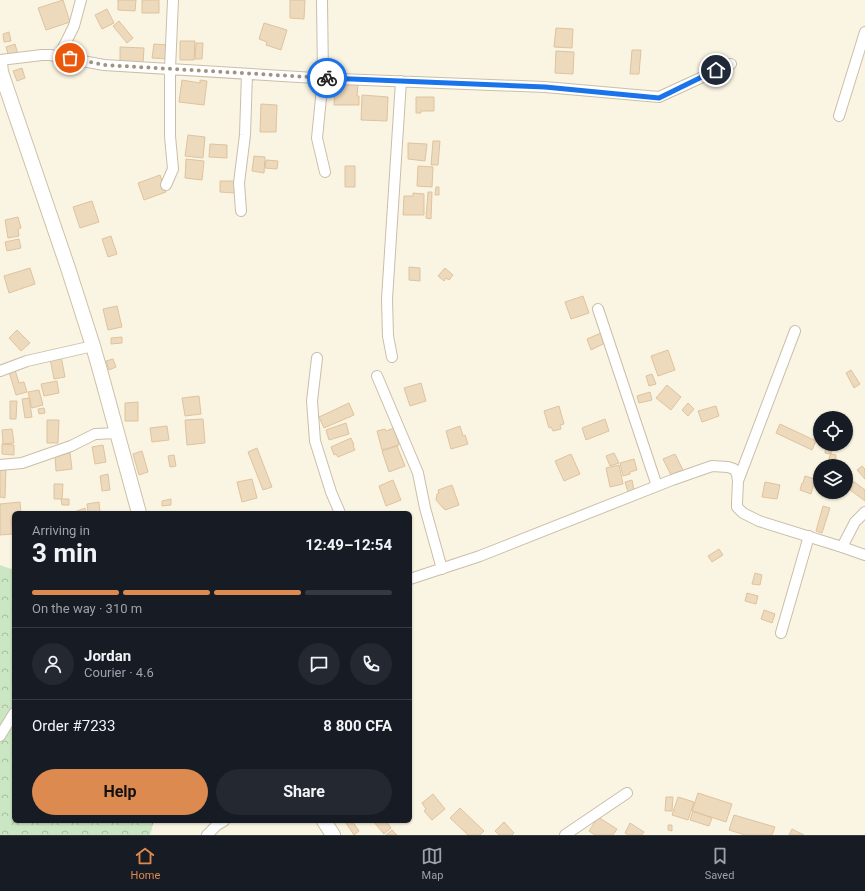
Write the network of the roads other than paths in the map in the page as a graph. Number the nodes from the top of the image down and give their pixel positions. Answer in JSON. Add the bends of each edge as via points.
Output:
{"nodes":[{"id":1,"x":81,"y":0,"type":"edge"},
{"id":2,"x":173,"y":0,"type":"edge"},
{"id":3,"x":322,"y":0,"type":"edge"},
{"id":4,"x":865,"y":32,"type":"edge"},
{"id":5,"x":59,"y":56,"type":"junction"},
{"id":6,"x":731,"y":64,"type":"dead end"},
{"id":7,"x":0,"y":67,"type":"edge"},
{"id":8,"x":170,"y":69,"type":"junction"},
{"id":9,"x":247,"y":74,"type":"junction"},
{"id":10,"x":323,"y":78,"type":"junction"},
{"id":11,"x":401,"y":81,"type":"junction"},
{"id":12,"x":839,"y":116,"type":"dead end"},
{"id":13,"x":325,"y":172,"type":"dead end"},
{"id":14,"x":166,"y":185,"type":"dead end"},
{"id":15,"x":241,"y":211,"type":"dead end"},
{"id":16,"x":598,"y":309,"type":"dead end"},
{"id":17,"x":795,"y":331,"type":"dead end"},
{"id":18,"x":93,"y":346,"type":"junction"},
{"id":19,"x":392,"y":357,"type":"dead end"},
{"id":20,"x":317,"y":358,"type":"dead end"},
{"id":21,"x":0,"y":371,"type":"edge"},
{"id":22,"x":377,"y":376,"type":"dead end"},
{"id":23,"x":117,"y":433,"type":"junction"},
{"id":24,"x":0,"y":465,"type":"edge"},
{"id":25,"x":738,"y":481,"type":"junction"},
{"id":26,"x":657,"y":486,"type":"junction"},
{"id":27,"x":138,"y":511,"type":"edge"},
{"id":28,"x":339,"y":511,"type":"edge"},
{"id":29,"x":865,"y":512,"type":"edge"},
{"id":30,"x":809,"y":536,"type":"junction"},
{"id":31,"x":842,"y":546,"type":"junction"},
{"id":32,"x":865,"y":555,"type":"edge"},
{"id":33,"x":442,"y":569,"type":"junction"},
{"id":34,"x":412,"y":578,"type":"edge"},
{"id":35,"x":781,"y":633,"type":"dead end"},
{"id":36,"x":12,"y":716,"type":"edge"},
{"id":37,"x":0,"y":736,"type":"edge"},
{"id":38,"x":627,"y":793,"type":"dead end"},
{"id":39,"x":220,"y":823,"type":"edge"},
{"id":40,"x":325,"y":823,"type":"edge"},
{"id":41,"x":568,"y":834,"type":"edge"},
{"id":42,"x":207,"y":835,"type":"edge"},
{"id":43,"x":334,"y":835,"type":"edge"}],
"edges":[{"from":1,"to":5,"type":"street","via":[[74,26]]},
{"from":2,"to":8,"type":"street"},
{"from":3,"to":10,"type":"street"},
{"from":4,"to":12,"type":"street"},
{"from":5,"to":7,"type":"street","via":[[42,55]]},
{"from":5,"to":8,"type":"street","via":[[104,65]]},
{"from":6,"to":11,"type":"street","via":[[659,98],[545,87]]},
{"from":7,"to":18,"type":"street"},
{"from":8,"to":9,"type":"street"},
{"from":8,"to":14,"type":"street","via":[[170,136],[173,169]]},
{"from":9,"to":10,"type":"street"},
{"from":9,"to":15,"type":"street","via":[[245,136],[239,182]]},
{"from":10,"to":11,"type":"street"},
{"from":10,"to":13,"type":"street","via":[[317,138]]},
{"from":11,"to":19,"type":"street","via":[[387,300],[388,336]]},
{"from":16,"to":26,"type":"street"},
{"from":17,"to":25,"type":"street"},
{"from":18,"to":21,"type":"street","via":[[27,361]]},
{"from":18,"to":23,"type":"street"},
{"from":20,"to":28,"type":"street","via":[[312,402],[315,441]]},
{"from":22,"to":33,"type":"street","via":[[418,472]]},
{"from":23,"to":24,"type":"street","via":[[95,434],[71,446],[22,463]]},
{"from":23,"to":27,"type":"street"},
{"from":25,"to":26,"type":"street","via":[[734,469],[728,466],[712,466]]},
{"from":25,"to":30,"type":"street","via":[[737,503],[743,513],[759,521]]},
{"from":26,"to":33,"type":"street"},
{"from":29,"to":31,"type":"street","via":[[855,522]]},
{"from":30,"to":31,"type":"street"},
{"from":30,"to":35,"type":"street"},
{"from":31,"to":32,"type":"street"},
{"from":33,"to":34,"type":"street"},
{"from":36,"to":37,"type":"street"},
{"from":38,"to":41,"type":"street"},
{"from":39,"to":42,"type":"street"},
{"from":40,"to":43,"type":"street"}]}
